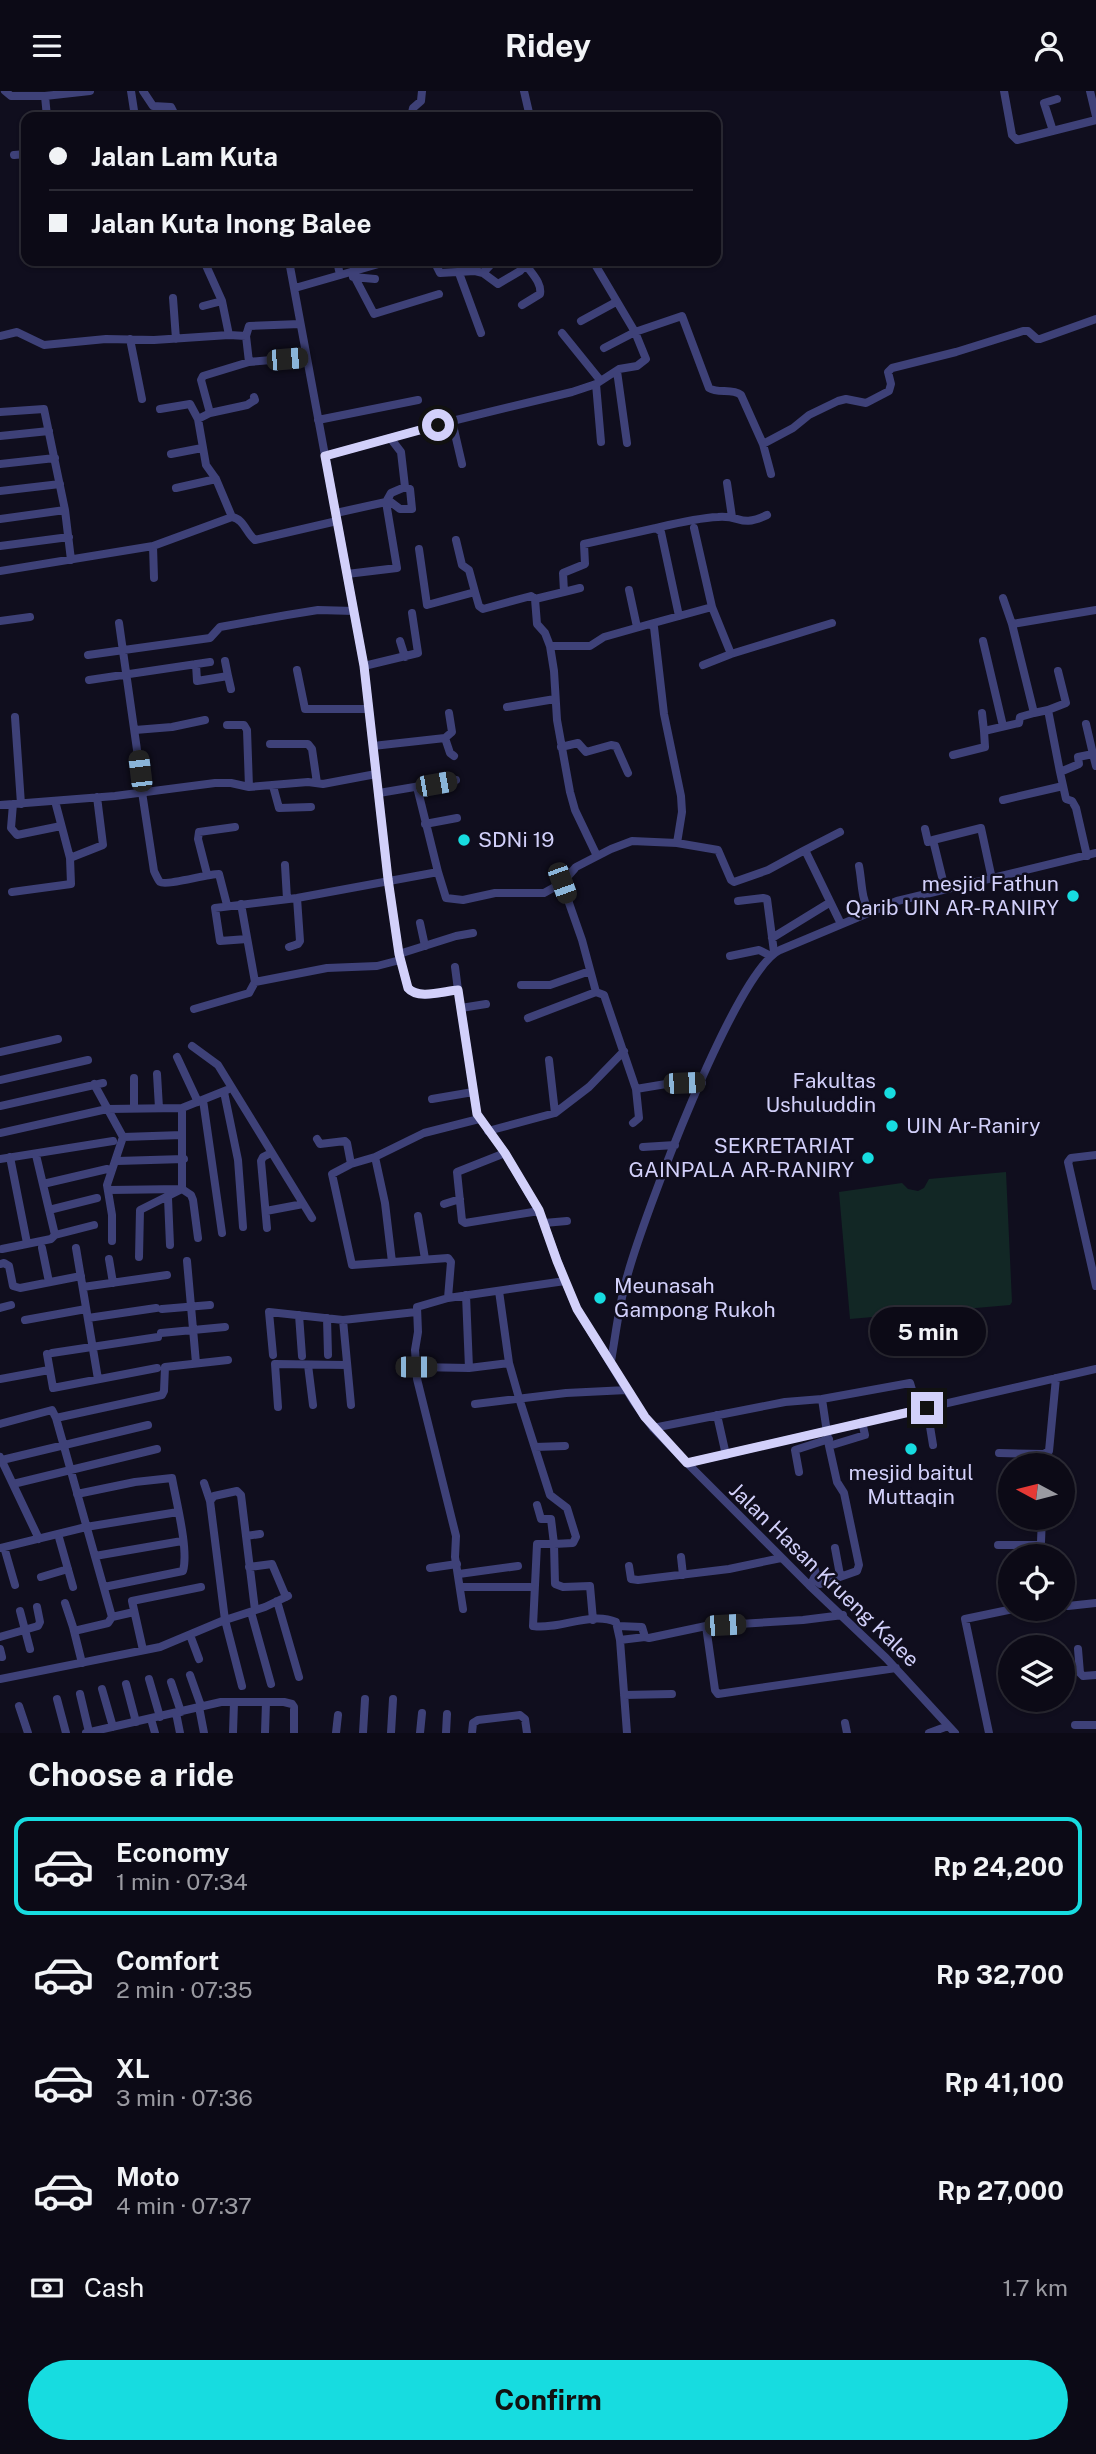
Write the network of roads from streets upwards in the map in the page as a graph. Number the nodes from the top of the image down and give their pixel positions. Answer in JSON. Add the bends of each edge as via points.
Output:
{"nodes":[{"id":1,"x":90,"y":91,"type":"edge"},
{"id":2,"x":131,"y":91,"type":"edge"},
{"id":3,"x":422,"y":91,"type":"edge"},
{"id":4,"x":524,"y":91,"type":"edge"},
{"id":5,"x":1004,"y":91,"type":"edge"},
{"id":6,"x":1090,"y":91,"type":"edge"},
{"id":7,"x":4,"y":94,"type":"edge"},
{"id":8,"x":146,"y":94,"type":"edge"},
{"id":9,"x":45,"y":96,"type":"junction"},
{"id":10,"x":1057,"y":99,"type":"dead end"},
{"id":11,"x":47,"y":112,"type":"edge"},
{"id":12,"x":134,"y":112,"type":"edge"},
{"id":13,"x":174,"y":112,"type":"edge"},
{"id":14,"x":412,"y":112,"type":"edge"},
{"id":15,"x":529,"y":112,"type":"edge"},
{"id":16,"x":1096,"y":118,"type":"edge"},
{"id":17,"x":1052,"y":131,"type":"junction"},
{"id":18,"x":21,"y":154,"type":"edge"},
{"id":19,"x":14,"y":155,"type":"dead end"},
{"id":20,"x":206,"y":266,"type":"edge"},
{"id":21,"x":290,"y":266,"type":"edge"},
{"id":22,"x":338,"y":266,"type":"edge"},
{"id":23,"x":374,"y":266,"type":"edge"},
{"id":24,"x":436,"y":266,"type":"edge"},
{"id":25,"x":489,"y":266,"type":"edge"},
{"id":26,"x":523,"y":266,"type":"edge"},
{"id":27,"x":529,"y":266,"type":"edge"},
{"id":28,"x":596,"y":266,"type":"edge"},
{"id":29,"x":459,"y":273,"type":"junction"},
{"id":30,"x":483,"y":273,"type":"junction"},
{"id":31,"x":352,"y":274,"type":"junction"},
{"id":32,"x":340,"y":275,"type":"junction"},
{"id":33,"x":375,"y":279,"type":"dead end"},
{"id":34,"x":295,"y":289,"type":"junction"},
{"id":35,"x":439,"y":294,"type":"dead end"},
{"id":36,"x":173,"y":298,"type":"dead end"},
{"id":37,"x":222,"y":300,"type":"junction"},
{"id":38,"x":616,"y":302,"type":"junction"},
{"id":39,"x":522,"y":305,"type":"dead end"},
{"id":40,"x":203,"y":306,"type":"dead end"},
{"id":41,"x":1096,"y":319,"type":"edge"},
{"id":42,"x":581,"y":321,"type":"dead end"},
{"id":43,"x":300,"y":324,"type":"junction"},
{"id":44,"x":635,"y":332,"type":"junction"},
{"id":45,"x":481,"y":333,"type":"dead end"},
{"id":46,"x":562,"y":333,"type":"dead end"},
{"id":47,"x":229,"y":335,"type":"junction"},
{"id":48,"x":0,"y":336,"type":"edge"},
{"id":49,"x":246,"y":336,"type":"junction"},
{"id":50,"x":130,"y":339,"type":"junction"},
{"id":51,"x":176,"y":339,"type":"junction"},
{"id":52,"x":604,"y":348,"type":"dead end"},
{"id":53,"x":306,"y":357,"type":"junction"},
{"id":54,"x":249,"y":362,"type":"junction"},
{"id":55,"x":617,"y":371,"type":"junction"},
{"id":56,"x":598,"y":382,"type":"junction"},
{"id":57,"x":254,"y":397,"type":"dead end"},
{"id":58,"x":142,"y":399,"type":"dead end"},
{"id":59,"x":418,"y":400,"type":"dead end"},
{"id":60,"x":160,"y":409,"type":"dead end"},
{"id":61,"x":0,"y":412,"type":"edge"},
{"id":62,"x":210,"y":413,"type":"junction"},
{"id":63,"x":198,"y":419,"type":"junction"},
{"id":64,"x":318,"y":420,"type":"junction"},
{"id":65,"x":452,"y":421,"type":"junction"},
{"id":66,"x":49,"y":431,"type":"junction"},
{"id":67,"x":0,"y":436,"type":"edge"},
{"id":68,"x":391,"y":439,"type":"junction"},
{"id":69,"x":601,"y":442,"type":"dead end"},
{"id":70,"x":626,"y":443,"type":"dead end"},
{"id":71,"x":763,"y":444,"type":"junction"},
{"id":72,"x":202,"y":448,"type":"junction"},
{"id":73,"x":171,"y":454,"type":"dead end"},
{"id":74,"x":325,"y":456,"type":"junction"},
{"id":75,"x":55,"y":458,"type":"junction"},
{"id":76,"x":0,"y":464,"type":"edge"},
{"id":77,"x":462,"y":464,"type":"dead end"},
{"id":78,"x":771,"y":474,"type":"dead end"},
{"id":79,"x":216,"y":478,"type":"junction"},
{"id":80,"x":727,"y":483,"type":"dead end"},
{"id":81,"x":60,"y":484,"type":"junction"},
{"id":82,"x":405,"y":487,"type":"junction"},
{"id":83,"x":176,"y":488,"type":"dead end"},
{"id":84,"x":0,"y":491,"type":"edge"},
{"id":85,"x":387,"y":501,"type":"junction"},
{"id":86,"x":65,"y":510,"type":"junction"},
{"id":87,"x":767,"y":515,"type":"dead end"},
{"id":88,"x":232,"y":516,"type":"junction"},
{"id":89,"x":337,"y":517,"type":"junction"},
{"id":90,"x":732,"y":517,"type":"junction"},
{"id":91,"x":0,"y":519,"type":"edge"},
{"id":92,"x":656,"y":528,"type":"junction"},
{"id":93,"x":694,"y":528,"type":"dead end"},
{"id":94,"x":69,"y":537,"type":"junction"},
{"id":95,"x":456,"y":540,"type":"dead end"},
{"id":96,"x":0,"y":546,"type":"edge"},
{"id":97,"x":153,"y":546,"type":"junction"},
{"id":98,"x":419,"y":549,"type":"dead end"},
{"id":99,"x":71,"y":560,"type":"junction"},
{"id":100,"x":0,"y":571,"type":"edge"},
{"id":101,"x":347,"y":574,"type":"junction"},
{"id":102,"x":154,"y":578,"type":"dead end"},
{"id":103,"x":580,"y":587,"type":"dead end"},
{"id":104,"x":629,"y":590,"type":"dead end"},
{"id":105,"x":475,"y":592,"type":"junction"},
{"id":106,"x":564,"y":592,"type":"junction"},
{"id":107,"x":1003,"y":598,"type":"dead end"},
{"id":108,"x":535,"y":599,"type":"junction"},
{"id":109,"x":712,"y":607,"type":"junction"},
{"id":110,"x":1096,"y":610,"type":"edge"},
{"id":111,"x":354,"y":611,"type":"junction"},
{"id":112,"x":412,"y":613,"type":"dead end"},
{"id":113,"x":678,"y":616,"type":"junction"},
{"id":114,"x":30,"y":617,"type":"dead end"},
{"id":115,"x":0,"y":621,"type":"edge"},
{"id":116,"x":119,"y":623,"type":"dead end"},
{"id":117,"x":832,"y":623,"type":"dead end"},
{"id":118,"x":650,"y":624,"type":"junction"},
{"id":119,"x":1012,"y":624,"type":"junction"},
{"id":120,"x":637,"y":627,"type":"junction"},
{"id":121,"x":400,"y":641,"type":"dead end"},
{"id":122,"x":983,"y":641,"type":"dead end"},
{"id":123,"x":550,"y":646,"type":"junction"},
{"id":124,"x":123,"y":649,"type":"junction"},
{"id":125,"x":731,"y":654,"type":"junction"},
{"id":126,"x":88,"y":655,"type":"dead end"},
{"id":127,"x":405,"y":657,"type":"junction"},
{"id":128,"x":225,"y":661,"type":"dead end"},
{"id":129,"x":211,"y":662,"type":"dead end"},
{"id":130,"x":196,"y":664,"type":"junction"},
{"id":131,"x":703,"y":665,"type":"dead end"},
{"id":132,"x":364,"y":666,"type":"junction"},
{"id":133,"x":297,"y":670,"type":"dead end"},
{"id":134,"x":1058,"y":671,"type":"dead end"},
{"id":135,"x":126,"y":674,"type":"junction"},
{"id":136,"x":228,"y":676,"type":"junction"},
{"id":137,"x":89,"y":680,"type":"dead end"},
{"id":138,"x":231,"y":689,"type":"dead end"},
{"id":139,"x":555,"y":699,"type":"junction"},
{"id":140,"x":507,"y":707,"type":"dead end"},
{"id":141,"x":368,"y":709,"type":"junction"},
{"id":142,"x":1048,"y":710,"type":"junction"},
{"id":143,"x":449,"y":713,"type":"dead end"},
{"id":144,"x":982,"y":713,"type":"dead end"},
{"id":145,"x":1034,"y":713,"type":"junction"},
{"id":146,"x":15,"y":717,"type":"dead end"},
{"id":147,"x":205,"y":720,"type":"dead end"},
{"id":148,"x":1086,"y":724,"type":"dead end"},
{"id":149,"x":227,"y":725,"type":"dead end"},
{"id":150,"x":1003,"y":726,"type":"junction"},
{"id":151,"x":135,"y":730,"type":"junction"},
{"id":152,"x":984,"y":731,"type":"junction"},
{"id":153,"x":1092,"y":734,"type":"edge"},
{"id":154,"x":445,"y":738,"type":"junction"},
{"id":155,"x":270,"y":744,"type":"dead end"},
{"id":156,"x":373,"y":746,"type":"junction"},
{"id":157,"x":561,"y":747,"type":"junction"},
{"id":158,"x":1093,"y":754,"type":"junction"},
{"id":159,"x":953,"y":755,"type":"dead end"},
{"id":160,"x":454,"y":756,"type":"dead end"},
{"id":161,"x":1096,"y":766,"type":"edge"},
{"id":162,"x":1060,"y":772,"type":"junction"},
{"id":163,"x":628,"y":773,"type":"dead end"},
{"id":164,"x":376,"y":774,"type":"junction"},
{"id":165,"x":456,"y":780,"type":"dead end"},
{"id":166,"x":317,"y":783,"type":"junction"},
{"id":167,"x":273,"y":786,"type":"junction"},
{"id":168,"x":1063,"y":786,"type":"junction"},
{"id":169,"x":248,"y":787,"type":"junction"},
{"id":170,"x":416,"y":787,"type":"junction"},
{"id":171,"x":142,"y":792,"type":"junction"},
{"id":172,"x":379,"y":793,"type":"junction"},
{"id":173,"x":97,"y":797,"type":"junction"},
{"id":174,"x":68,"y":800,"type":"junction"},
{"id":175,"x":1003,"y":800,"type":"dead end"},
{"id":176,"x":55,"y":801,"type":"junction"},
{"id":177,"x":17,"y":804,"type":"junction"},
{"id":178,"x":0,"y":805,"type":"edge"},
{"id":179,"x":312,"y":807,"type":"dead end"},
{"id":180,"x":457,"y":818,"type":"dead end"},
{"id":181,"x":60,"y":821,"type":"junction"},
{"id":182,"x":425,"y":824,"type":"junction"},
{"id":183,"x":235,"y":827,"type":"dead end"},
{"id":184,"x":925,"y":829,"type":"dead end"},
{"id":185,"x":840,"y":832,"type":"dead end"},
{"id":186,"x":933,"y":840,"type":"junction"},
{"id":187,"x":677,"y":843,"type":"junction"},
{"id":188,"x":805,"y":850,"type":"junction"},
{"id":189,"x":1091,"y":855,"type":"edge"},
{"id":190,"x":597,"y":856,"type":"junction"},
{"id":191,"x":70,"y":858,"type":"junction"},
{"id":192,"x":285,"y":865,"type":"dead end"},
{"id":193,"x":859,"y":866,"type":"dead end"},
{"id":194,"x":438,"y":871,"type":"junction"},
{"id":195,"x":207,"y":874,"type":"junction"},
{"id":196,"x":388,"y":879,"type":"junction"},
{"id":197,"x":992,"y":879,"type":"junction"},
{"id":198,"x":562,"y":883,"type":"junction"},
{"id":199,"x":945,"y":889,"type":"junction"},
{"id":200,"x":12,"y":893,"type":"dead end"},
{"id":201,"x":292,"y":898,"type":"junction"},
{"id":202,"x":738,"y":901,"type":"dead end"},
{"id":203,"x":829,"y":903,"type":"junction"},
{"id":204,"x":241,"y":904,"type":"junction"},
{"id":205,"x":227,"y":905,"type":"junction"},
{"id":206,"x":869,"y":911,"type":"junction"},
{"id":207,"x":420,"y":923,"type":"dead end"},
{"id":208,"x":841,"y":924,"type":"junction"},
{"id":209,"x":473,"y":933,"type":"dead end"},
{"id":210,"x":772,"y":938,"type":"junction"},
{"id":211,"x":247,"y":939,"type":"junction"},
{"id":212,"x":425,"y":946,"type":"junction"},
{"id":213,"x":289,"y":947,"type":"dead end"},
{"id":214,"x":772,"y":954,"type":"junction"},
{"id":215,"x":730,"y":956,"type":"dead end"},
{"id":216,"x":399,"y":957,"type":"junction"},
{"id":217,"x":455,"y":967,"type":"dead end"},
{"id":218,"x":590,"y":971,"type":"junction"},
{"id":219,"x":255,"y":982,"type":"junction"},
{"id":220,"x":521,"y":985,"type":"dead end"},
{"id":221,"x":458,"y":990,"type":"junction"},
{"id":222,"x":596,"y":992,"type":"junction"},
{"id":223,"x":486,"y":1004,"type":"dead end"},
{"id":224,"x":461,"y":1008,"type":"junction"},
{"id":225,"x":194,"y":1009,"type":"dead end"},
{"id":226,"x":528,"y":1018,"type":"dead end"},
{"id":227,"x":58,"y":1039,"type":"dead end"},
{"id":228,"x":192,"y":1046,"type":"dead end"},
{"id":229,"x":624,"y":1051,"type":"junction"},
{"id":230,"x":0,"y":1052,"type":"edge"},
{"id":231,"x":177,"y":1057,"type":"dead end"},
{"id":232,"x":549,"y":1060,"type":"dead end"},
{"id":233,"x":88,"y":1061,"type":"dead end"},
{"id":234,"x":157,"y":1074,"type":"dead end"},
{"id":235,"x":134,"y":1078,"type":"dead end"},
{"id":236,"x":0,"y":1080,"type":"edge"},
{"id":237,"x":702,"y":1083,"type":"junction"},
{"id":238,"x":233,"y":1087,"type":"junction"},
{"id":239,"x":636,"y":1089,"type":"junction"},
{"id":240,"x":224,"y":1092,"type":"junction"},
{"id":241,"x":473,"y":1092,"type":"junction"},
{"id":242,"x":432,"y":1098,"type":"dead end"},
{"id":243,"x":201,"y":1101,"type":"junction"},
{"id":244,"x":0,"y":1106,"type":"edge"},
{"id":245,"x":134,"y":1108,"type":"junction"},
{"id":246,"x":159,"y":1108,"type":"junction"},
{"id":247,"x":182,"y":1108,"type":"junction"},
{"id":248,"x":107,"y":1109,"type":"junction"},
{"id":249,"x":555,"y":1113,"type":"junction"},
{"id":250,"x":480,"y":1119,"type":"junction"},
{"id":251,"x":633,"y":1123,"type":"dead end"},
{"id":252,"x":488,"y":1131,"type":"junction"},
{"id":253,"x":0,"y":1133,"type":"edge"},
{"id":254,"x":182,"y":1135,"type":"junction"},
{"id":255,"x":123,"y":1137,"type":"junction"},
{"id":256,"x":317,"y":1139,"type":"dead end"},
{"id":257,"x":113,"y":1141,"type":"dead end"},
{"id":258,"x":675,"y":1145,"type":"junction"},
{"id":259,"x":643,"y":1147,"type":"dead end"},
{"id":260,"x":271,"y":1153,"type":"junction"},
{"id":261,"x":505,"y":1153,"type":"junction"},
{"id":262,"x":36,"y":1155,"type":"junction"},
{"id":263,"x":1096,"y":1155,"type":"edge"},
{"id":264,"x":10,"y":1157,"type":"junction"},
{"id":265,"x":375,"y":1157,"type":"junction"},
{"id":266,"x":0,"y":1159,"type":"edge"},
{"id":267,"x":184,"y":1159,"type":"junction"},
{"id":268,"x":117,"y":1161,"type":"junction"},
{"id":269,"x":352,"y":1164,"type":"junction"},
{"id":270,"x":107,"y":1169,"type":"dead end"},
{"id":271,"x":43,"y":1184,"type":"junction"},
{"id":272,"x":182,"y":1189,"type":"junction"},
{"id":273,"x":109,"y":1190,"type":"junction"},
{"id":274,"x":97,"y":1198,"type":"dead end"},
{"id":275,"x":168,"y":1198,"type":"junction"},
{"id":276,"x":460,"y":1199,"type":"junction"},
{"id":277,"x":303,"y":1204,"type":"junction"},
{"id":278,"x":444,"y":1204,"type":"dead end"},
{"id":279,"x":49,"y":1210,"type":"junction"},
{"id":280,"x":539,"y":1210,"type":"junction"},
{"id":281,"x":266,"y":1211,"type":"junction"},
{"id":282,"x":418,"y":1216,"type":"dead end"},
{"id":283,"x":312,"y":1218,"type":"dead end"},
{"id":284,"x":567,"y":1221,"type":"dead end"},
{"id":285,"x":544,"y":1223,"type":"junction"},
{"id":286,"x":94,"y":1226,"type":"dead end"},
{"id":287,"x":243,"y":1227,"type":"dead end"},
{"id":288,"x":267,"y":1228,"type":"dead end"},
{"id":289,"x":222,"y":1233,"type":"dead end"},
{"id":290,"x":55,"y":1235,"type":"junction"},
{"id":291,"x":198,"y":1238,"type":"dead end"},
{"id":292,"x":1096,"y":1240,"type":"edge"},
{"id":293,"x":112,"y":1241,"type":"dead end"},
{"id":294,"x":1086,"y":1242,"type":"junction"},
{"id":295,"x":27,"y":1243,"type":"junction"},
{"id":296,"x":170,"y":1245,"type":"dead end"},
{"id":297,"x":1,"y":1246,"type":"edge"},
{"id":298,"x":42,"y":1248,"type":"dead end"},
{"id":299,"x":76,"y":1248,"type":"dead end"},
{"id":300,"x":139,"y":1257,"type":"dead end"},
{"id":301,"x":109,"y":1259,"type":"dead end"},
{"id":302,"x":425,"y":1259,"type":"junction"},
{"id":303,"x":187,"y":1261,"type":"dead end"},
{"id":304,"x":392,"y":1262,"type":"junction"},
{"id":305,"x":0,"y":1264,"type":"edge"},
{"id":306,"x":81,"y":1276,"type":"junction"},
{"id":307,"x":167,"y":1276,"type":"dead end"},
{"id":308,"x":565,"y":1281,"type":"junction"},
{"id":309,"x":49,"y":1282,"type":"junction"},
{"id":310,"x":113,"y":1283,"type":"junction"},
{"id":311,"x":1096,"y":1286,"type":"edge"},
{"id":312,"x":83,"y":1287,"type":"junction"},
{"id":313,"x":499,"y":1291,"type":"junction"},
{"id":314,"x":466,"y":1295,"type":"junction"},
{"id":315,"x":447,"y":1298,"type":"junction"},
{"id":316,"x":11,"y":1305,"type":"dead end"},
{"id":317,"x":210,"y":1305,"type":"dead end"},
{"id":318,"x":191,"y":1306,"type":"junction"},
{"id":319,"x":0,"y":1308,"type":"edge"},
{"id":320,"x":416,"y":1312,"type":"junction"},
{"id":321,"x":87,"y":1313,"type":"junction"},
{"id":322,"x":299,"y":1315,"type":"junction"},
{"id":323,"x":327,"y":1318,"type":"junction"},
{"id":324,"x":25,"y":1320,"type":"dead end"},
{"id":325,"x":343,"y":1320,"type":"junction"},
{"id":326,"x":225,"y":1327,"type":"dead end"},
{"id":327,"x":193,"y":1329,"type":"junction"},
{"id":328,"x":93,"y":1347,"type":"junction"},
{"id":329,"x":273,"y":1355,"type":"dead end"},
{"id":330,"x":328,"y":1355,"type":"dead end"},
{"id":331,"x":302,"y":1356,"type":"dead end"},
{"id":332,"x":228,"y":1360,"type":"dead end"},
{"id":333,"x":611,"y":1361,"type":"junction"},
{"id":334,"x":196,"y":1363,"type":"junction"},
{"id":335,"x":509,"y":1363,"type":"junction"},
{"id":336,"x":308,"y":1365,"type":"junction"},
{"id":337,"x":348,"y":1365,"type":"junction"},
{"id":338,"x":416,"y":1367,"type":"junction"},
{"id":339,"x":157,"y":1368,"type":"dead end"},
{"id":340,"x":469,"y":1368,"type":"junction"},
{"id":341,"x":1096,"y":1369,"type":"edge"},
{"id":342,"x":50,"y":1370,"type":"junction"},
{"id":343,"x":1056,"y":1378,"type":"junction"},
{"id":344,"x":0,"y":1379,"type":"edge"},
{"id":345,"x":98,"y":1379,"type":"junction"},
{"id":346,"x":628,"y":1390,"type":"junction"},
{"id":347,"x":519,"y":1398,"type":"junction"},
{"id":348,"x":822,"y":1399,"type":"junction"},
{"id":349,"x":475,"y":1404,"type":"dead end"},
{"id":350,"x":313,"y":1405,"type":"dead end"},
{"id":351,"x":351,"y":1405,"type":"dead end"},
{"id":352,"x":278,"y":1407,"type":"dead end"},
{"id":353,"x":922,"y":1409,"type":"junction"},
{"id":354,"x":717,"y":1415,"type":"junction"},
{"id":355,"x":55,"y":1418,"type":"junction"},
{"id":356,"x":862,"y":1422,"type":"junction"},
{"id":357,"x":0,"y":1424,"type":"edge"},
{"id":358,"x":148,"y":1425,"type":"dead end"},
{"id":359,"x":653,"y":1429,"type":"junction"},
{"id":360,"x":829,"y":1439,"type":"junction"},
{"id":361,"x":933,"y":1444,"type":"dead end"},
{"id":362,"x":64,"y":1445,"type":"junction"},
{"id":363,"x":565,"y":1446,"type":"dead end"},
{"id":364,"x":535,"y":1447,"type":"junction"},
{"id":365,"x":157,"y":1449,"type":"dead end"},
{"id":366,"x":1045,"y":1453,"type":"edge"},
{"id":367,"x":726,"y":1455,"type":"junction"},
{"id":368,"x":1,"y":1458,"type":"edge"},
{"id":369,"x":687,"y":1463,"type":"junction"},
{"id":370,"x":69,"y":1469,"type":"junction"},
{"id":371,"x":799,"y":1472,"type":"dead end"},
{"id":372,"x":204,"y":1483,"type":"dead end"},
{"id":373,"x":13,"y":1484,"type":"junction"},
{"id":374,"x":77,"y":1494,"type":"junction"},
{"id":375,"x":210,"y":1501,"type":"junction"},
{"id":376,"x":537,"y":1505,"type":"dead end"},
{"id":377,"x":178,"y":1512,"type":"junction"},
{"id":378,"x":86,"y":1527,"type":"junction"},
{"id":379,"x":58,"y":1534,"type":"junction"},
{"id":380,"x":260,"y":1534,"type":"dead end"},
{"id":381,"x":246,"y":1536,"type":"junction"},
{"id":382,"x":39,"y":1539,"type":"junction"},
{"id":383,"x":182,"y":1541,"type":"junction"},
{"id":384,"x":554,"y":1544,"type":"junction"},
{"id":385,"x":2,"y":1548,"type":"edge"},
{"id":386,"x":835,"y":1548,"type":"dead end"},
{"id":387,"x":95,"y":1556,"type":"junction"},
{"id":388,"x":681,"y":1557,"type":"dead end"},
{"id":389,"x":781,"y":1558,"type":"junction"},
{"id":390,"x":813,"y":1563,"type":"dead end"},
{"id":391,"x":457,"y":1564,"type":"junction"},
{"id":392,"x":518,"y":1566,"type":"dead end"},
{"id":393,"x":629,"y":1566,"type":"dead end"},
{"id":394,"x":249,"y":1567,"type":"junction"},
{"id":395,"x":430,"y":1568,"type":"dead end"},
{"id":396,"x":68,"y":1569,"type":"junction"},
{"id":397,"x":458,"y":1574,"type":"junction"},
{"id":398,"x":683,"y":1575,"type":"junction"},
{"id":399,"x":840,"y":1576,"type":"junction"},
{"id":400,"x":41,"y":1577,"type":"dead end"},
{"id":401,"x":812,"y":1583,"type":"junction"},
{"id":402,"x":15,"y":1585,"type":"dead end"},
{"id":403,"x":73,"y":1587,"type":"dead end"},
{"id":404,"x":104,"y":1587,"type":"junction"},
{"id":405,"x":201,"y":1587,"type":"dead end"},
{"id":406,"x":460,"y":1587,"type":"junction"},
{"id":407,"x":530,"y":1587,"type":"dead end"},
{"id":408,"x":277,"y":1601,"type":"junction"},
{"id":409,"x":65,"y":1603,"type":"dead end"},
{"id":410,"x":1096,"y":1603,"type":"edge"},
{"id":411,"x":1075,"y":1605,"type":"edge"},
{"id":412,"x":37,"y":1607,"type":"dead end"},
{"id":413,"x":463,"y":1609,"type":"dead end"},
{"id":414,"x":20,"y":1611,"type":"dead end"},
{"id":415,"x":253,"y":1611,"type":"junction"},
{"id":416,"x":134,"y":1612,"type":"junction"},
{"id":417,"x":998,"y":1612,"type":"edge"},
{"id":418,"x":843,"y":1615,"type":"junction"},
{"id":419,"x":112,"y":1617,"type":"junction"},
{"id":420,"x":225,"y":1620,"type":"junction"},
{"id":421,"x":593,"y":1620,"type":"junction"},
{"id":422,"x":618,"y":1626,"type":"junction"},
{"id":423,"x":706,"y":1626,"type":"junction"},
{"id":424,"x":25,"y":1631,"type":"junction"},
{"id":425,"x":74,"y":1631,"type":"junction"},
{"id":426,"x":190,"y":1635,"type":"junction"},
{"id":427,"x":0,"y":1637,"type":"edge"},
{"id":428,"x":645,"y":1637,"type":"junction"},
{"id":429,"x":620,"y":1640,"type":"junction"},
{"id":430,"x":30,"y":1649,"type":"dead end"},
{"id":431,"x":1078,"y":1649,"type":"dead end"},
{"id":432,"x":143,"y":1650,"type":"junction"},
{"id":433,"x":199,"y":1659,"type":"dead end"},
{"id":434,"x":82,"y":1664,"type":"junction"},
{"id":435,"x":896,"y":1668,"type":"junction"},
{"id":436,"x":190,"y":1675,"type":"dead end"},
{"id":437,"x":1096,"y":1675,"type":"edge"},
{"id":438,"x":299,"y":1677,"type":"dead end"},
{"id":439,"x":0,"y":1679,"type":"edge"},
{"id":440,"x":149,"y":1679,"type":"dead end"},
{"id":441,"x":171,"y":1682,"type":"dead end"},
{"id":442,"x":126,"y":1684,"type":"dead end"},
{"id":443,"x":271,"y":1684,"type":"dead end"},
{"id":444,"x":242,"y":1686,"type":"dead end"},
{"id":445,"x":102,"y":1689,"type":"dead end"},
{"id":446,"x":80,"y":1693,"type":"dead end"},
{"id":447,"x":672,"y":1694,"type":"dead end"},
{"id":448,"x":624,"y":1695,"type":"junction"},
{"id":449,"x":57,"y":1699,"type":"dead end"},
{"id":450,"x":365,"y":1699,"type":"dead end"},
{"id":451,"x":393,"y":1699,"type":"dead end"},
{"id":452,"x":234,"y":1702,"type":"junction"},
{"id":453,"x":266,"y":1702,"type":"junction"},
{"id":454,"x":19,"y":1706,"type":"dead end"},
{"id":455,"x":200,"y":1707,"type":"junction"},
{"id":456,"x":178,"y":1712,"type":"junction"},
{"id":457,"x":422,"y":1713,"type":"dead end"},
{"id":458,"x":338,"y":1714,"type":"dead end"},
{"id":459,"x":447,"y":1714,"type":"dead end"},
{"id":460,"x":156,"y":1718,"type":"junction"},
{"id":461,"x":136,"y":1722,"type":"junction"},
{"id":462,"x":845,"y":1723,"type":"dead end"},
{"id":463,"x":1075,"y":1725,"type":"dead end"},
{"id":464,"x":1096,"y":1725,"type":"edge"},
{"id":465,"x":948,"y":1726,"type":"junction"},
{"id":466,"x":113,"y":1727,"type":"junction"},
{"id":467,"x":28,"y":1733,"type":"edge"},
{"id":468,"x":66,"y":1733,"type":"edge"},
{"id":469,"x":88,"y":1733,"type":"edge"},
{"id":470,"x":155,"y":1733,"type":"edge"},
{"id":471,"x":180,"y":1733,"type":"edge"},
{"id":472,"x":204,"y":1733,"type":"edge"},
{"id":473,"x":233,"y":1733,"type":"edge"},
{"id":474,"x":265,"y":1733,"type":"edge"},
{"id":475,"x":294,"y":1733,"type":"edge"},
{"id":476,"x":336,"y":1733,"type":"edge"},
{"id":477,"x":363,"y":1733,"type":"edge"},
{"id":478,"x":391,"y":1733,"type":"edge"},
{"id":479,"x":420,"y":1733,"type":"edge"},
{"id":480,"x":446,"y":1733,"type":"edge"},
{"id":481,"x":472,"y":1733,"type":"edge"},
{"id":482,"x":527,"y":1733,"type":"edge"},
{"id":483,"x":627,"y":1733,"type":"edge"},
{"id":484,"x":847,"y":1733,"type":"edge"},
{"id":485,"x":929,"y":1733,"type":"edge"},
{"id":486,"x":955,"y":1733,"type":"edge"},
{"id":487,"x":989,"y":1733,"type":"edge"}],
"edges":[{"from":1,"to":9,"type":"street"},
{"from":2,"to":12,"type":"street"},
{"from":3,"to":14,"type":"street","via":[[421,101]]},
{"from":4,"to":15,"type":"street"},
{"from":5,"to":17,"type":"street","via":[[1013,138]]},
{"from":6,"to":16,"type":"street"},
{"from":7,"to":9,"type":"street"},
{"from":8,"to":13,"type":"street","via":[[156,108],[173,108]]},
{"from":9,"to":11,"type":"street"},
{"from":10,"to":17,"type":"street","via":[[1044,103]]},
{"from":16,"to":17,"type":"street"},
{"from":18,"to":19,"type":"street"},
{"from":20,"to":37,"type":"street"},
{"from":21,"to":34,"type":"street"},
{"from":22,"to":32,"type":"street"},
{"from":23,"to":31,"type":"street"},
{"from":24,"to":29,"type":"street","via":[[440,273]]},
{"from":25,"to":30,"type":"street"},
{"from":26,"to":30,"type":"street","via":[[498,284]]},
{"from":27,"to":39,"type":"street","via":[[541,290]]},
{"from":28,"to":38,"type":"street"},
{"from":29,"to":30,"type":"street"},
{"from":29,"to":45,"type":"street"},
{"from":31,"to":32,"type":"street"},
{"from":31,"to":33,"type":"street"},
{"from":31,"to":35,"type":"street","via":[[374,314]]},
{"from":32,"to":34,"type":"street"},
{"from":34,"to":43,"type":"street"},
{"from":36,"to":51,"type":"street"},
{"from":37,"to":40,"type":"street"},
{"from":37,"to":47,"type":"street"},
{"from":38,"to":42,"type":"street"},
{"from":38,"to":44,"type":"street"},
{"from":41,"to":71,"type":"street","via":[[1040,339],[1023,331],[892,368],[889,391],[866,403],[838,401]]},
{"from":43,"to":49,"type":"street","via":[[249,326]]},
{"from":43,"to":53,"type":"street"},
{"from":44,"to":52,"type":"street"},
{"from":44,"to":55,"type":"street","via":[[645,360]]},
{"from":44,"to":71,"type":"street","via":[[682,316],[709,388],[740,393]]},
{"from":46,"to":56,"type":"street"},
{"from":47,"to":49,"type":"street"},
{"from":47,"to":51,"type":"street"},
{"from":48,"to":50,"type":"street","via":[[17,332],[44,345]]},
{"from":49,"to":54,"type":"street"},
{"from":50,"to":51,"type":"street"},
{"from":50,"to":58,"type":"street"},
{"from":53,"to":54,"type":"street"},
{"from":53,"to":64,"type":"street"},
{"from":54,"to":62,"type":"street","via":[[202,376]]},
{"from":55,"to":56,"type":"street"},
{"from":55,"to":70,"type":"street"},
{"from":56,"to":65,"type":"street"},
{"from":56,"to":69,"type":"street"},
{"from":57,"to":62,"type":"street","via":[[247,405]]},
{"from":59,"to":64,"type":"street"},
{"from":60,"to":63,"type":"street","via":[[190,404]]},
{"from":61,"to":66,"type":"street","via":[[43,408]]},
{"from":62,"to":63,"type":"street"},
{"from":63,"to":72,"type":"street"},
{"from":64,"to":74,"type":"street"},
{"from":65,"to":68,"type":"street"},
{"from":65,"to":77,"type":"street"},
{"from":66,"to":67,"type":"street"},
{"from":66,"to":75,"type":"street"},
{"from":68,"to":74,"type":"street"},
{"from":68,"to":82,"type":"street","via":[[401,452]]},
{"from":71,"to":78,"type":"street"},
{"from":72,"to":73,"type":"street"},
{"from":72,"to":79,"type":"street","via":[[206,465]]},
{"from":74,"to":89,"type":"street"},
{"from":75,"to":76,"type":"street"},
{"from":75,"to":81,"type":"street"},
{"from":79,"to":83,"type":"street"},
{"from":79,"to":88,"type":"street"},
{"from":80,"to":90,"type":"street"},
{"from":81,"to":84,"type":"street"},
{"from":81,"to":86,"type":"street"},
{"from":82,"to":85,"type":"street","via":[[390,493]]},
{"from":82,"to":85,"type":"street","via":[[410,489],[412,509],[400,509]]},
{"from":85,"to":89,"type":"street"},
{"from":85,"to":101,"type":"street","via":[[397,568]]},
{"from":86,"to":91,"type":"street"},
{"from":86,"to":94,"type":"street"},
{"from":87,"to":90,"type":"street","via":[[743,523]]},
{"from":88,"to":89,"type":"street","via":[[240,519],[254,540]]},
{"from":88,"to":97,"type":"street"},
{"from":89,"to":101,"type":"street"},
{"from":90,"to":92,"type":"street","via":[[691,519]]},
{"from":92,"to":106,"type":"street","via":[[584,544],[585,564],[563,573]]},
{"from":92,"to":113,"type":"street","via":[[661,532]]},
{"from":93,"to":109,"type":"street"},
{"from":94,"to":96,"type":"street"},
{"from":94,"to":99,"type":"street"},
{"from":95,"to":105,"type":"street"},
{"from":97,"to":99,"type":"street"},
{"from":97,"to":102,"type":"street"},
{"from":98,"to":105,"type":"street","via":[[427,605]]},
{"from":99,"to":100,"type":"street"},
{"from":101,"to":111,"type":"street"},
{"from":103,"to":106,"type":"street"},
{"from":104,"to":120,"type":"street"},
{"from":105,"to":108,"type":"street","via":[[483,609],[530,596]]},
{"from":106,"to":108,"type":"street"},
{"from":107,"to":119,"type":"street"},
{"from":108,"to":123,"type":"street","via":[[537,624]]},
{"from":109,"to":113,"type":"street"},
{"from":109,"to":125,"type":"street"},
{"from":110,"to":119,"type":"street"},
{"from":111,"to":124,"type":"street","via":[[287,615],[220,627],[210,638]]},
{"from":111,"to":132,"type":"street"},
{"from":112,"to":127,"type":"street","via":[[419,651]]},
{"from":113,"to":118,"type":"street"},
{"from":114,"to":115,"type":"street"},
{"from":116,"to":124,"type":"street"},
{"from":117,"to":125,"type":"street"},
{"from":118,"to":120,"type":"street"},
{"from":118,"to":187,"type":"street","via":[[680,787]]},
{"from":119,"to":145,"type":"street"},
{"from":120,"to":123,"type":"street","via":[[590,646]]},
{"from":121,"to":127,"type":"street"},
{"from":122,"to":150,"type":"street"},
{"from":123,"to":139,"type":"street"},
{"from":124,"to":126,"type":"street"},
{"from":124,"to":135,"type":"street"},
{"from":125,"to":131,"type":"street"},
{"from":127,"to":132,"type":"street"},
{"from":128,"to":136,"type":"street"},
{"from":129,"to":130,"type":"street"},
{"from":130,"to":135,"type":"street"},
{"from":130,"to":136,"type":"street","via":[[199,683]]},
{"from":132,"to":141,"type":"street"},
{"from":133,"to":141,"type":"street","via":[[305,709]]},
{"from":134,"to":142,"type":"street","via":[[1066,703]]},
{"from":135,"to":137,"type":"street"},
{"from":135,"to":151,"type":"street"},
{"from":136,"to":138,"type":"street"},
{"from":139,"to":140,"type":"street"},
{"from":139,"to":157,"type":"street"},
{"from":141,"to":156,"type":"street"},
{"from":142,"to":145,"type":"street"},
{"from":142,"to":162,"type":"street"},
{"from":143,"to":154,"type":"street","via":[[452,733]]},
{"from":144,"to":152,"type":"street"},
{"from":145,"to":150,"type":"street"},
{"from":146,"to":177,"type":"street"},
{"from":147,"to":151,"type":"street"},
{"from":148,"to":153,"type":"street"},
{"from":149,"to":169,"type":"street","via":[[244,725],[247,730]]},
{"from":150,"to":152,"type":"street"},
{"from":151,"to":171,"type":"street"},
{"from":152,"to":159,"type":"street","via":[[985,747]]},
{"from":153,"to":158,"type":"street"},
{"from":154,"to":156,"type":"street"},
{"from":154,"to":160,"type":"street"},
{"from":155,"to":166,"type":"street","via":[[308,744]]},
{"from":156,"to":164,"type":"street"},
{"from":157,"to":163,"type":"street","via":[[578,743],[586,752],[611,745],[620,750]]},
{"from":157,"to":190,"type":"street","via":[[575,810]]},
{"from":158,"to":161,"type":"street"},
{"from":158,"to":162,"type":"street","via":[[1078,757],[1079,764]]},
{"from":162,"to":168,"type":"street"},
{"from":164,"to":166,"type":"street"},
{"from":164,"to":172,"type":"street"},
{"from":165,"to":170,"type":"street"},
{"from":166,"to":167,"type":"street"},
{"from":167,"to":169,"type":"street"},
{"from":167,"to":179,"type":"street","via":[[279,808]]},
{"from":168,"to":175,"type":"street"},
{"from":168,"to":189,"type":"street","via":[[1066,799],[1076,808]]},
{"from":169,"to":171,"type":"street","via":[[215,783]]},
{"from":170,"to":172,"type":"street"},
{"from":170,"to":182,"type":"street"},
{"from":171,"to":173,"type":"street"},
{"from":171,"to":195,"type":"street","via":[[160,882]]},
{"from":172,"to":196,"type":"street"},
{"from":173,"to":174,"type":"street"},
{"from":173,"to":191,"type":"street","via":[[103,846]]},
{"from":174,"to":176,"type":"street"},
{"from":174,"to":181,"type":"street"},
{"from":176,"to":177,"type":"street"},
{"from":176,"to":181,"type":"street"},
{"from":177,"to":178,"type":"street"},
{"from":177,"to":181,"type":"street","via":[[11,828],[17,835]]},
{"from":180,"to":182,"type":"street"},
{"from":181,"to":191,"type":"street"},
{"from":182,"to":194,"type":"street"},
{"from":183,"to":195,"type":"street","via":[[199,832]]},
{"from":184,"to":186,"type":"street","via":[[928,842]]},
{"from":185,"to":188,"type":"street"},
{"from":186,"to":197,"type":"street","via":[[981,828]]},
{"from":186,"to":199,"type":"street"},
{"from":187,"to":188,"type":"street","via":[[718,850],[734,883]]},
{"from":187,"to":190,"type":"street","via":[[632,841]]},
{"from":188,"to":203,"type":"street"},
{"from":189,"to":197,"type":"street"},
{"from":190,"to":198,"type":"street","via":[[572,870]]},
{"from":191,"to":200,"type":"street","via":[[71,884]]},
{"from":192,"to":201,"type":"street"},
{"from":193,"to":206,"type":"street"},
{"from":194,"to":196,"type":"street"},
{"from":194,"to":198,"type":"street","via":[[449,900],[495,893],[544,893]]},
{"from":195,"to":205,"type":"street","via":[[220,876]]},
{"from":196,"to":201,"type":"street"},
{"from":196,"to":216,"type":"street"},
{"from":197,"to":199,"type":"street"},
{"from":198,"to":218,"type":"street"},
{"from":199,"to":206,"type":"street"},
{"from":201,"to":204,"type":"street"},
{"from":201,"to":213,"type":"street","via":[[300,941]]},
{"from":202,"to":210,"type":"street","via":[[766,898]]},
{"from":203,"to":208,"type":"street"},
{"from":203,"to":210,"type":"street"},
{"from":204,"to":205,"type":"street"},
{"from":204,"to":211,"type":"street"},
{"from":205,"to":211,"type":"street","via":[[215,909],[220,941]]},
{"from":206,"to":208,"type":"street"},
{"from":207,"to":212,"type":"street"},
{"from":208,"to":214,"type":"street"},
{"from":209,"to":212,"type":"street"},
{"from":210,"to":214,"type":"street"},
{"from":211,"to":219,"type":"street"},
{"from":212,"to":216,"type":"street"},
{"from":214,"to":215,"type":"street","via":[[759,950]]},
{"from":214,"to":237,"type":"street","via":[[740,1001]]},
{"from":216,"to":219,"type":"street","via":[[377,966],[327,968]]},
{"from":216,"to":221,"type":"street","via":[[412,992]]},
{"from":217,"to":221,"type":"street","name":"Jalan Hasan Krueng Kalee"},
{"from":218,"to":220,"type":"street","via":[[550,985]]},
{"from":218,"to":222,"type":"street"},
{"from":219,"to":225,"type":"street","via":[[249,993]]},
{"from":221,"to":224,"type":"street","name":"Jalan Hasan Krueng Kalee"},
{"from":222,"to":226,"type":"street"},
{"from":222,"to":229,"type":"street","via":[[604,995]]},
{"from":223,"to":224,"type":"street"},
{"from":224,"to":241,"type":"street","name":"Jalan Hasan Krueng Kalee"},
{"from":227,"to":230,"type":"street"},
{"from":228,"to":238,"type":"street","via":[[218,1065]]},
{"from":229,"to":239,"type":"street"},
{"from":229,"to":249,"type":"street"},
{"from":231,"to":243,"type":"street"},
{"from":232,"to":249,"type":"street"},
{"from":233,"to":236,"type":"street"},
{"from":234,"to":246,"type":"street"},
{"from":235,"to":245,"type":"street"},
{"from":237,"to":239,"type":"street"},
{"from":237,"to":258,"type":"street"},
{"from":238,"to":240,"type":"street"},
{"from":238,"to":260,"type":"street"},
{"from":239,"to":251,"type":"street","via":[[639,1118]]},
{"from":240,"to":243,"type":"street"},
{"from":240,"to":287,"type":"street","via":[[238,1160]]},
{"from":241,"to":242,"type":"street"},
{"from":241,"to":250,"type":"street","name":"Jalan Hasan Krueng Kalee"},
{"from":243,"to":247,"type":"street"},
{"from":243,"to":289,"type":"street"},
{"from":244,"to":248,"type":"street","via":[[99,1084]]},
{"from":245,"to":246,"type":"street"},
{"from":245,"to":248,"type":"street"},
{"from":246,"to":247,"type":"street"},
{"from":247,"to":254,"type":"street"},
{"from":248,"to":253,"type":"street"},
{"from":248,"to":255,"type":"street"},
{"from":249,"to":252,"type":"street"},
{"from":250,"to":252,"type":"street","name":"Jalan Hasan Krueng Kalee"},
{"from":250,"to":265,"type":"street","via":[[424,1133]]},
{"from":252,"to":261,"type":"street","name":"Jalan Hasan Krueng Kalee"},
{"from":254,"to":255,"type":"street"},
{"from":254,"to":267,"type":"street"},
{"from":255,"to":268,"type":"street"},
{"from":256,"to":269,"type":"street","via":[[322,1144],[346,1142]]},
{"from":257,"to":262,"type":"street"},
{"from":258,"to":259,"type":"street"},
{"from":258,"to":333,"type":"street","via":[[631,1263]]},
{"from":260,"to":277,"type":"street"},
{"from":260,"to":281,"type":"street","via":[[261,1161]]},
{"from":261,"to":276,"type":"street","via":[[457,1172]]},
{"from":261,"to":280,"type":"street","name":"Jalan Hasan Krueng Kalee"},
{"from":262,"to":264,"type":"street"},
{"from":262,"to":271,"type":"street"},
{"from":263,"to":294,"type":"street","via":[[1068,1162]]},
{"from":264,"to":266,"type":"street"},
{"from":264,"to":295,"type":"street"},
{"from":265,"to":269,"type":"street"},
{"from":265,"to":304,"type":"street"},
{"from":267,"to":268,"type":"street"},
{"from":267,"to":272,"type":"street"},
{"from":268,"to":273,"type":"street"},
{"from":269,"to":304,"type":"street","via":[[332,1174],[352,1265]]},
{"from":270,"to":271,"type":"street"},
{"from":271,"to":279,"type":"street"},
{"from":272,"to":273,"type":"street"},
{"from":272,"to":275,"type":"street"},
{"from":272,"to":291,"type":"street","via":[[193,1200]]},
{"from":273,"to":293,"type":"street"},
{"from":274,"to":279,"type":"street"},
{"from":275,"to":296,"type":"street"},
{"from":275,"to":300,"type":"street","via":[[140,1210]]},
{"from":276,"to":278,"type":"street"},
{"from":276,"to":280,"type":"street","via":[[461,1220],[466,1223]]},
{"from":277,"to":281,"type":"street"},
{"from":277,"to":283,"type":"street"},
{"from":279,"to":290,"type":"street"},
{"from":280,"to":285,"type":"street","name":"Jalan Hasan Krueng Kalee"},
{"from":281,"to":288,"type":"street"},
{"from":282,"to":302,"type":"street"},
{"from":284,"to":285,"type":"street"},
{"from":285,"to":308,"type":"street","name":"Jalan Hasan Krueng Kalee"},
{"from":286,"to":290,"type":"street"},
{"from":290,"to":295,"type":"street"},
{"from":292,"to":294,"type":"street"},
{"from":294,"to":311,"type":"street"},
{"from":295,"to":297,"type":"street"},
{"from":298,"to":309,"type":"street"},
{"from":299,"to":306,"type":"street"},
{"from":301,"to":310,"type":"street"},
{"from":302,"to":304,"type":"street"},
{"from":302,"to":315,"type":"street","via":[[451,1260]]},
{"from":303,"to":318,"type":"street"},
{"from":305,"to":309,"type":"street","via":[[9,1266],[13,1286]]},
{"from":306,"to":309,"type":"street"},
{"from":306,"to":312,"type":"street"},
{"from":307,"to":310,"type":"street"},
{"from":308,"to":313,"type":"street"},
{"from":308,"to":333,"type":"street","name":"Jalan Hasan Krueng Kalee","via":[[577,1309]]},
{"from":310,"to":312,"type":"street"},
{"from":312,"to":321,"type":"street"},
{"from":313,"to":314,"type":"street"},
{"from":313,"to":335,"type":"street"},
{"from":314,"to":315,"type":"street"},
{"from":314,"to":340,"type":"street"},
{"from":315,"to":320,"type":"street","via":[[418,1305]]},
{"from":316,"to":319,"type":"street"},
{"from":317,"to":318,"type":"street"},
{"from":318,"to":321,"type":"street"},
{"from":318,"to":327,"type":"street"},
{"from":320,"to":325,"type":"street"},
{"from":320,"to":338,"type":"street"},
{"from":321,"to":324,"type":"street"},
{"from":321,"to":328,"type":"street"},
{"from":322,"to":323,"type":"street"},
{"from":322,"to":329,"type":"street","via":[[268,1313]]},
{"from":322,"to":331,"type":"street"},
{"from":323,"to":325,"type":"street"},
{"from":323,"to":330,"type":"street"},
{"from":325,"to":337,"type":"street"},
{"from":326,"to":327,"type":"street"},
{"from":327,"to":328,"type":"street"},
{"from":327,"to":334,"type":"street"},
{"from":328,"to":342,"type":"street","via":[[50,1354]]},
{"from":328,"to":345,"type":"street"},
{"from":332,"to":334,"type":"street"},
{"from":333,"to":346,"type":"street","name":"Jalan Hasan Krueng Kalee"},
{"from":334,"to":355,"type":"street","via":[[165,1367],[162,1395]]},
{"from":335,"to":340,"type":"street"},
{"from":335,"to":347,"type":"street"},
{"from":336,"to":337,"type":"street"},
{"from":336,"to":350,"type":"street"},
{"from":336,"to":352,"type":"street","via":[[275,1364]]},
{"from":337,"to":351,"type":"street"},
{"from":338,"to":340,"type":"street"},
{"from":338,"to":391,"type":"street","via":[[456,1536]]},
{"from":339,"to":345,"type":"street"},
{"from":341,"to":343,"type":"street"},
{"from":342,"to":344,"type":"street"},
{"from":342,"to":345,"type":"street","via":[[53,1388]]},
{"from":343,"to":353,"type":"street"},
{"from":343,"to":366,"type":"street","via":[[1050,1449]]},
{"from":346,"to":347,"type":"street"},
{"from":346,"to":359,"type":"street","name":"Jalan Hasan Krueng Kalee"},
{"from":347,"to":349,"type":"street"},
{"from":347,"to":364,"type":"street"},
{"from":348,"to":353,"type":"street","via":[[910,1383]]},
{"from":348,"to":354,"type":"street"},
{"from":348,"to":360,"type":"street"},
{"from":353,"to":356,"type":"street"},
{"from":353,"to":361,"type":"street"},
{"from":354,"to":359,"type":"street"},
{"from":354,"to":367,"type":"street"},
{"from":355,"to":357,"type":"street","via":[[52,1410]]},
{"from":355,"to":362,"type":"street"},
{"from":356,"to":360,"type":"street"},
{"from":356,"to":360,"type":"street","via":[[866,1435]]},
{"from":358,"to":362,"type":"street"},
{"from":359,"to":369,"type":"street","name":"Jalan Hasan Krueng Kalee"},
{"from":360,"to":367,"type":"street"},
{"from":360,"to":371,"type":"street","via":[[795,1450]]},
{"from":360,"to":399,"type":"street","via":[[859,1565],[857,1571]]},
{"from":362,"to":368,"type":"street"},
{"from":362,"to":370,"type":"street"},
{"from":363,"to":364,"type":"street"},
{"from":364,"to":384,"type":"street","via":[[550,1495],[567,1508],[576,1537],[573,1543]]},
{"from":365,"to":370,"type":"street"},
{"from":367,"to":369,"type":"street"},
{"from":368,"to":373,"type":"street"},
{"from":369,"to":389,"type":"street","name":"Jalan Hasan Krueng Kalee"},
{"from":370,"to":373,"type":"street"},
{"from":370,"to":374,"type":"street"},
{"from":372,"to":375,"type":"street"},
{"from":373,"to":382,"type":"street"},
{"from":374,"to":377,"type":"street","via":[[168,1477],[172,1478]]},
{"from":374,"to":378,"type":"street"},
{"from":375,"to":381,"type":"street","via":[[214,1496],[241,1491]]},
{"from":375,"to":420,"type":"street"},
{"from":376,"to":384,"type":"street","via":[[541,1519],[551,1519]]},
{"from":377,"to":378,"type":"street"},
{"from":377,"to":383,"type":"street"},
{"from":378,"to":379,"type":"street"},
{"from":378,"to":387,"type":"street"},
{"from":379,"to":382,"type":"street"},
{"from":379,"to":396,"type":"street"},
{"from":380,"to":381,"type":"street"},
{"from":381,"to":394,"type":"street"},
{"from":382,"to":385,"type":"street"},
{"from":383,"to":387,"type":"street"},
{"from":383,"to":404,"type":"street","via":[[183,1571]]},
{"from":384,"to":421,"type":"street","via":[[555,1584],[590,1586]]},
{"from":384,"to":421,"type":"street","via":[[537,1544],[533,1626]]},
{"from":385,"to":402,"type":"street"},
{"from":386,"to":399,"type":"street"},
{"from":387,"to":404,"type":"street"},
{"from":388,"to":398,"type":"street"},
{"from":389,"to":398,"type":"street"},
{"from":389,"to":401,"type":"street","name":"Jalan Hasan Krueng Kalee"},
{"from":390,"to":401,"type":"street","via":[[816,1574]]},
{"from":391,"to":395,"type":"street"},
{"from":391,"to":397,"type":"street"},
{"from":392,"to":397,"type":"street"},
{"from":393,"to":398,"type":"street","via":[[633,1580]]},
{"from":394,"to":408,"type":"street","via":[[272,1564],[287,1596]]},
{"from":394,"to":415,"type":"street"},
{"from":396,"to":400,"type":"street"},
{"from":396,"to":403,"type":"street"},
{"from":397,"to":406,"type":"street"},
{"from":399,"to":401,"type":"street"},
{"from":401,"to":418,"type":"street","name":"Jalan Hasan Krueng Kalee"},
{"from":404,"to":419,"type":"street"},
{"from":405,"to":416,"type":"street","via":[[133,1599]]},
{"from":406,"to":407,"type":"street"},
{"from":406,"to":413,"type":"street"},
{"from":408,"to":415,"type":"street"},
{"from":408,"to":438,"type":"street"},
{"from":409,"to":425,"type":"street"},
{"from":410,"to":411,"type":"street"},
{"from":412,"to":424,"type":"street","via":[[40,1624]]},
{"from":414,"to":424,"type":"street"},
{"from":415,"to":420,"type":"street"},
{"from":415,"to":443,"type":"street"},
{"from":416,"to":419,"type":"street"},
{"from":416,"to":432,"type":"street"},
{"from":417,"to":487,"type":"street","via":[[965,1619]]},
{"from":418,"to":423,"type":"street"},
{"from":418,"to":435,"type":"street","name":"Jalan Hasan Krueng Kalee"},
{"from":419,"to":425,"type":"street","via":[[108,1623]]},
{"from":420,"to":426,"type":"street"},
{"from":420,"to":444,"type":"street"},
{"from":421,"to":422,"type":"street","via":[[612,1620]]},
{"from":422,"to":428,"type":"street","via":[[642,1627]]},
{"from":422,"to":429,"type":"street"},
{"from":423,"to":428,"type":"street"},
{"from":423,"to":435,"type":"street","via":[[718,1694]]},
{"from":424,"to":427,"type":"street"},
{"from":424,"to":430,"type":"street"},
{"from":425,"to":434,"type":"street"},
{"from":426,"to":432,"type":"street"},
{"from":426,"to":433,"type":"street"},
{"from":428,"to":429,"type":"street"},
{"from":429,"to":448,"type":"street"},
{"from":431,"to":437,"type":"street","via":[[1080,1673]]},
{"from":432,"to":434,"type":"street"},
{"from":434,"to":439,"type":"street"},
{"from":435,"to":465,"type":"street","name":"Jalan Hasan Krueng Kalee"},
{"from":436,"to":455,"type":"street"},
{"from":440,"to":460,"type":"street"},
{"from":441,"to":456,"type":"street"},
{"from":442,"to":461,"type":"street"},
{"from":445,"to":466,"type":"street"},
{"from":446,"to":469,"type":"street"},
{"from":447,"to":448,"type":"street"},
{"from":448,"to":483,"type":"street"},
{"from":449,"to":468,"type":"street"},
{"from":450,"to":477,"type":"street"},
{"from":451,"to":478,"type":"street"},
{"from":452,"to":453,"type":"street"},
{"from":452,"to":455,"type":"street"},
{"from":452,"to":473,"type":"street"},
{"from":453,"to":474,"type":"street"},
{"from":453,"to":475,"type":"street","via":[[292,1704]]},
{"from":454,"to":467,"type":"street"},
{"from":455,"to":456,"type":"street"},
{"from":455,"to":472,"type":"street"},
{"from":456,"to":460,"type":"street"},
{"from":456,"to":471,"type":"street"},
{"from":457,"to":479,"type":"street"},
{"from":458,"to":476,"type":"street"},
{"from":459,"to":480,"type":"street"},
{"from":460,"to":461,"type":"street"},
{"from":460,"to":470,"type":"street"},
{"from":461,"to":466,"type":"street"},
{"from":462,"to":484,"type":"street"},
{"from":463,"to":464,"type":"street"},
{"from":465,"to":485,"type":"street"},
{"from":465,"to":486,"type":"street","name":"Jalan Hasan Krueng Kalee"},
{"from":466,"to":469,"type":"street"},
{"from":481,"to":482,"type":"street","via":[[478,1720],[520,1715]]}]}
